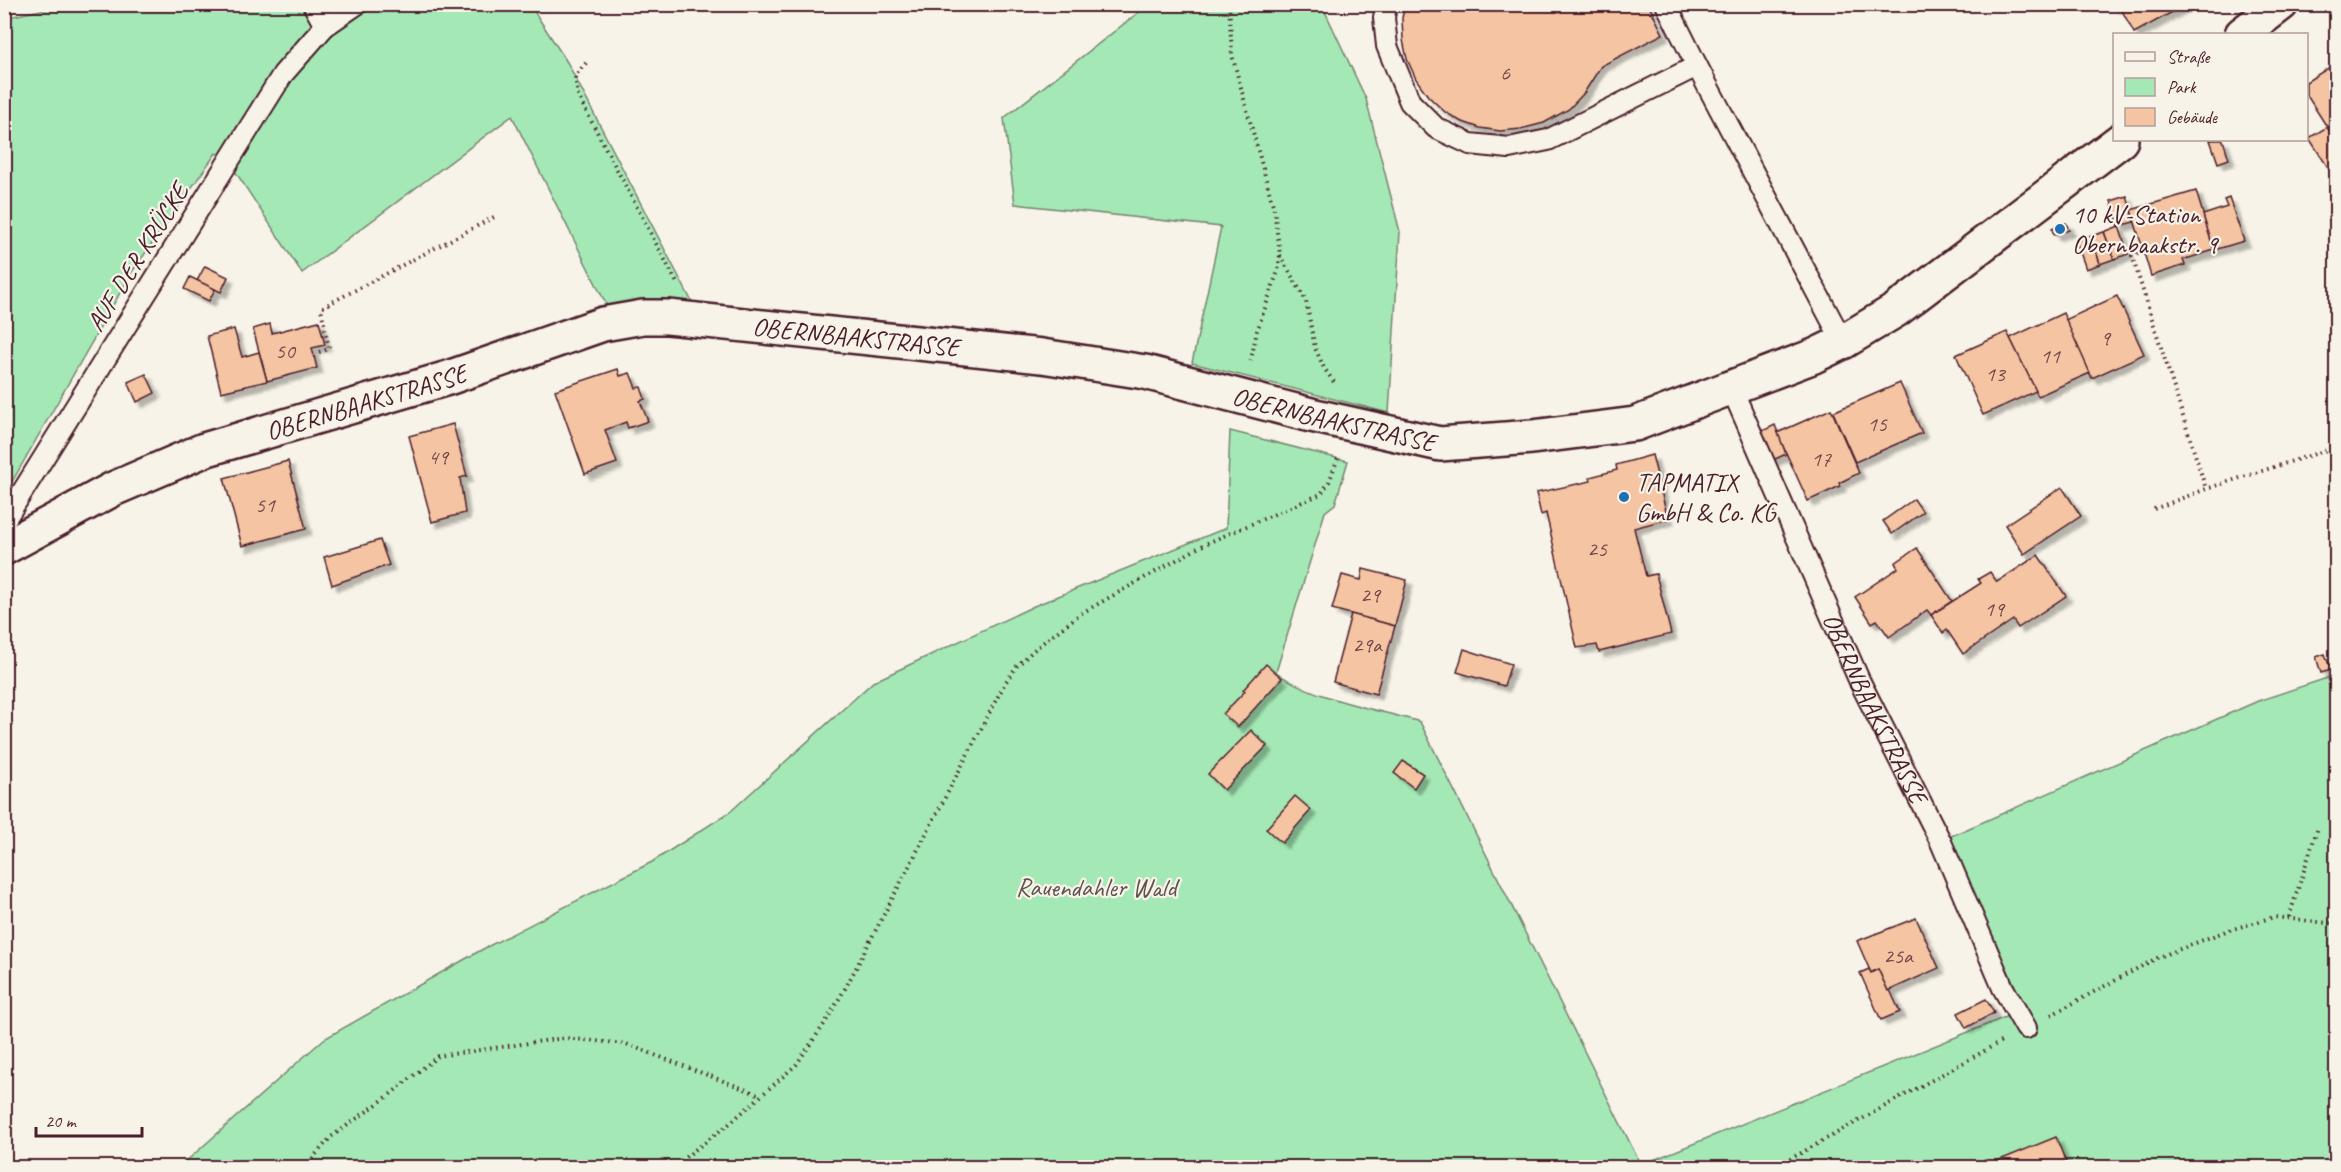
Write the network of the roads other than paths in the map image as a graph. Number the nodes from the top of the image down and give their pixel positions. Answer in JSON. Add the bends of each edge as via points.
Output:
{"nodes":[{"id":1,"x":313,"y":4,"type":"edge"},
{"id":2,"x":357,"y":4,"type":"edge"},
{"id":3,"x":1386,"y":4,"type":"edge"},
{"id":4,"x":1666,"y":4,"type":"edge"},
{"id":5,"x":2275,"y":6,"type":"edge"},
{"id":6,"x":325,"y":26,"type":"junction"},
{"id":7,"x":2243,"y":33,"type":"edge"},
{"id":8,"x":1697,"y":66,"type":"junction"},
{"id":9,"x":2120,"y":141,"type":"edge"},
{"id":10,"x":1843,"y":342,"type":"junction"},
{"id":11,"x":1731,"y":387,"type":"junction"},
{"id":12,"x":4,"y":524,"type":"edge"},
{"id":13,"x":4,"y":548,"type":"edge"},
{"id":14,"x":2026,"y":1028,"type":"road end"}],
"edges":[{"from":1,"to":6,"type":"lane"},
{"from":2,"to":6,"type":"lane","name":"AUF DER KRÜCKE"},
{"from":3,"to":8,"type":"lane","via":[[1387,46],[1410,102],[1436,128],[1470,144],[1509,148],[1548,140]]},
{"from":4,"to":8,"type":"lane"},
{"from":5,"to":7,"type":"street"},
{"from":6,"to":12,"type":"lane","name":"AUF DER KRÜCKE","via":[[283,74]]},
{"from":8,"to":10,"type":"lane"},
{"from":9,"to":10,"type":"street","name":"OBERNBAAKSTRASSE","via":[[1896,310]]},
{"from":10,"to":11,"type":"street","name":"OBERNBAAKSTRASSE"},
{"from":11,"to":13,"type":"street","name":"OBERNBAAKSTRASSE","via":[[1635,424],[1440,444],[1145,372],[1042,356],[644,317],[603,324],[448,378],[204,450],[113,489]]},
{"from":11,"to":14,"type":"lane","name":"OBERNBAAKSTRASSE","via":[[1860,682],[1940,840],[2003,988]]}]}
